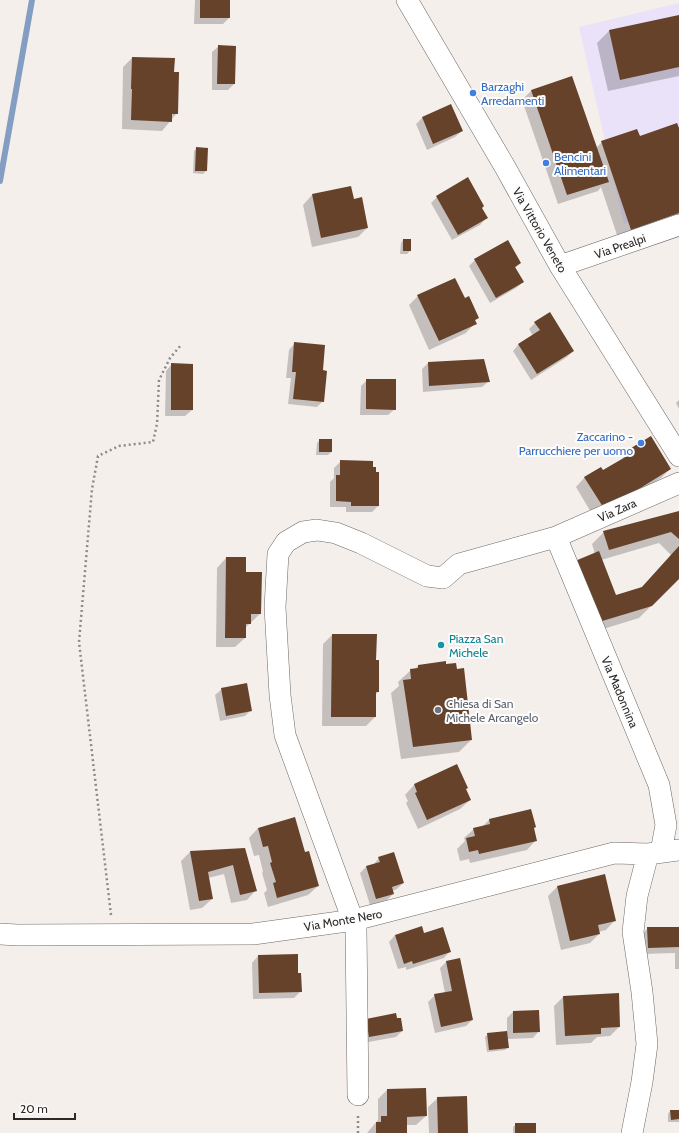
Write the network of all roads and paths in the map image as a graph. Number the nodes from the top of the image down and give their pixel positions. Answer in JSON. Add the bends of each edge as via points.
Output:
{"nodes":[{"id":1,"x":407,"y":0,"type":"edge"},
{"id":2,"x":679,"y":225,"type":"edge"},
{"id":3,"x":560,"y":266,"type":"junction"},
{"id":4,"x":182,"y":345,"type":"dead end"},
{"id":5,"x":679,"y":456,"type":"edge"},
{"id":6,"x":679,"y":483,"type":"edge"},
{"id":7,"x":556,"y":537,"type":"junction"},
{"id":8,"x":663,"y":852,"type":"edge"},
{"id":9,"x":354,"y":920,"type":"junction"},
{"id":10,"x":0,"y":934,"type":"edge"},
{"id":11,"x":114,"y":935,"type":"junction"},
{"id":12,"x":358,"y":1095,"type":"dead end"},
{"id":13,"x":632,"y":1133,"type":"edge"}],
"edges":[{"from":1,"to":3,"type":"street","name":"Via Vittorio Veneto"},
{"from":2,"to":3,"type":"street","name":"Via Prealpi"},
{"from":3,"to":5,"type":"street","name":"Via Vittorio Veneto"},
{"from":4,"to":11,"type":"path","via":[[170,358],[159,380],[158,424],[153,442],[119,446],[98,456],[92,489],[79,642]]},
{"from":6,"to":7,"type":"street","name":"Via Zara"},
{"from":7,"to":8,"type":"street","name":"Via Madonnina","via":[[660,785],[666,825]]},
{"from":7,"to":9,"type":"street","name":"Via Zara","via":[[459,564],[443,578],[427,576],[336,533],[317,530],[303,532],[286,542],[278,554],[275,606],[285,735]]},
{"from":8,"to":9,"type":"street","name":"Via Monte Nero","via":[[614,853]]},
{"from":8,"to":13,"type":"street","name":"Via Madonnina","via":[[637,896],[633,932],[642,992],[646,1044]]},
{"from":9,"to":11,"type":"street","name":"Via Monte Nero","via":[[253,934]]},
{"from":9,"to":12,"type":"street","name":"Via Zara"},
{"from":10,"to":11,"type":"street","name":"Via Monte Nero"}]}
